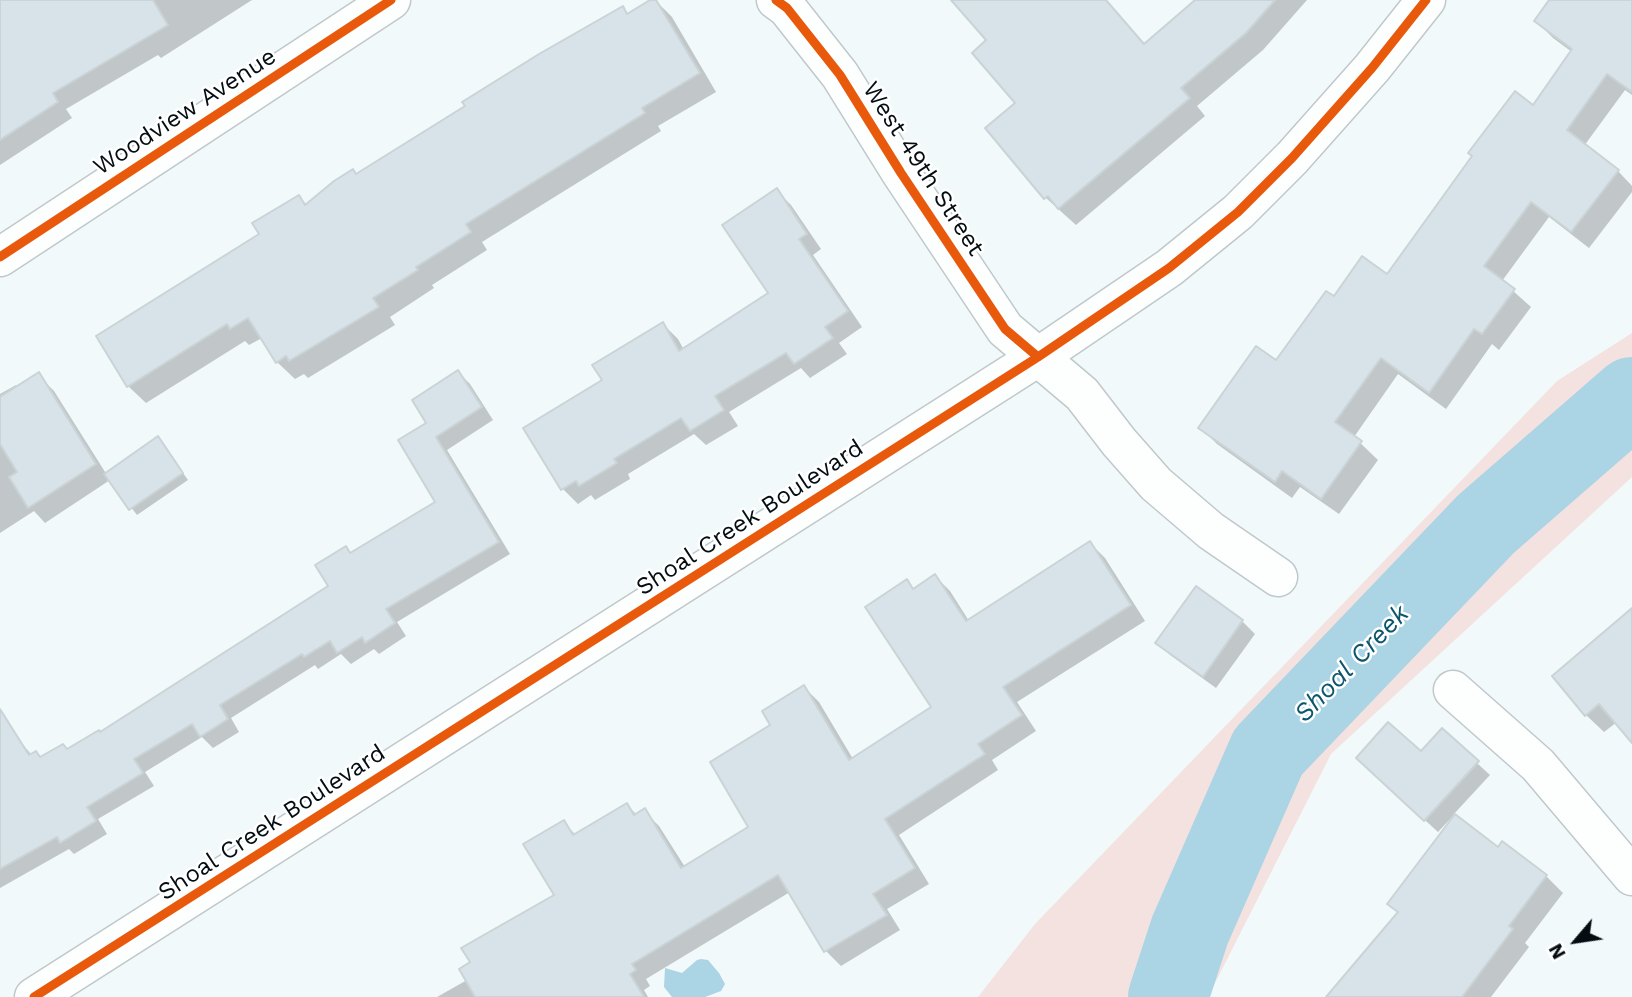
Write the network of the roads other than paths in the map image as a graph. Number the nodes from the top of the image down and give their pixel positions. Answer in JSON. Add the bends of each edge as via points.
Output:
{"nodes":[{"id":1,"x":391,"y":0,"type":"edge"},
{"id":2,"x":776,"y":0,"type":"edge"},
{"id":3,"x":1426,"y":0,"type":"edge"},
{"id":4,"x":0,"y":257,"type":"edge"},
{"id":5,"x":1038,"y":357,"type":"junction"},
{"id":6,"x":1278,"y":578,"type":"dead end"},
{"id":7,"x":1453,"y":690,"type":"dead end"},
{"id":8,"x":1632,"y":876,"type":"edge"},
{"id":9,"x":34,"y":997,"type":"edge"}],
"edges":[{"from":1,"to":4,"type":"street","name":"Woodview Avenue"},
{"from":2,"to":5,"type":"street","name":"West 49th Street","via":[[840,75],[1005,329]]},
{"from":3,"to":5,"type":"street","name":"Shoal Creek Boulevard","via":[[1373,68],[1238,212],[1169,268]]},
{"from":5,"to":6,"type":"street","name":"West 49th Street","via":[[1083,394],[1156,484],[1211,531]]},
{"from":5,"to":9,"type":"street","name":"Shoal Creek Boulevard"},
{"from":7,"to":8,"type":"street","via":[[1538,765]]}]}
